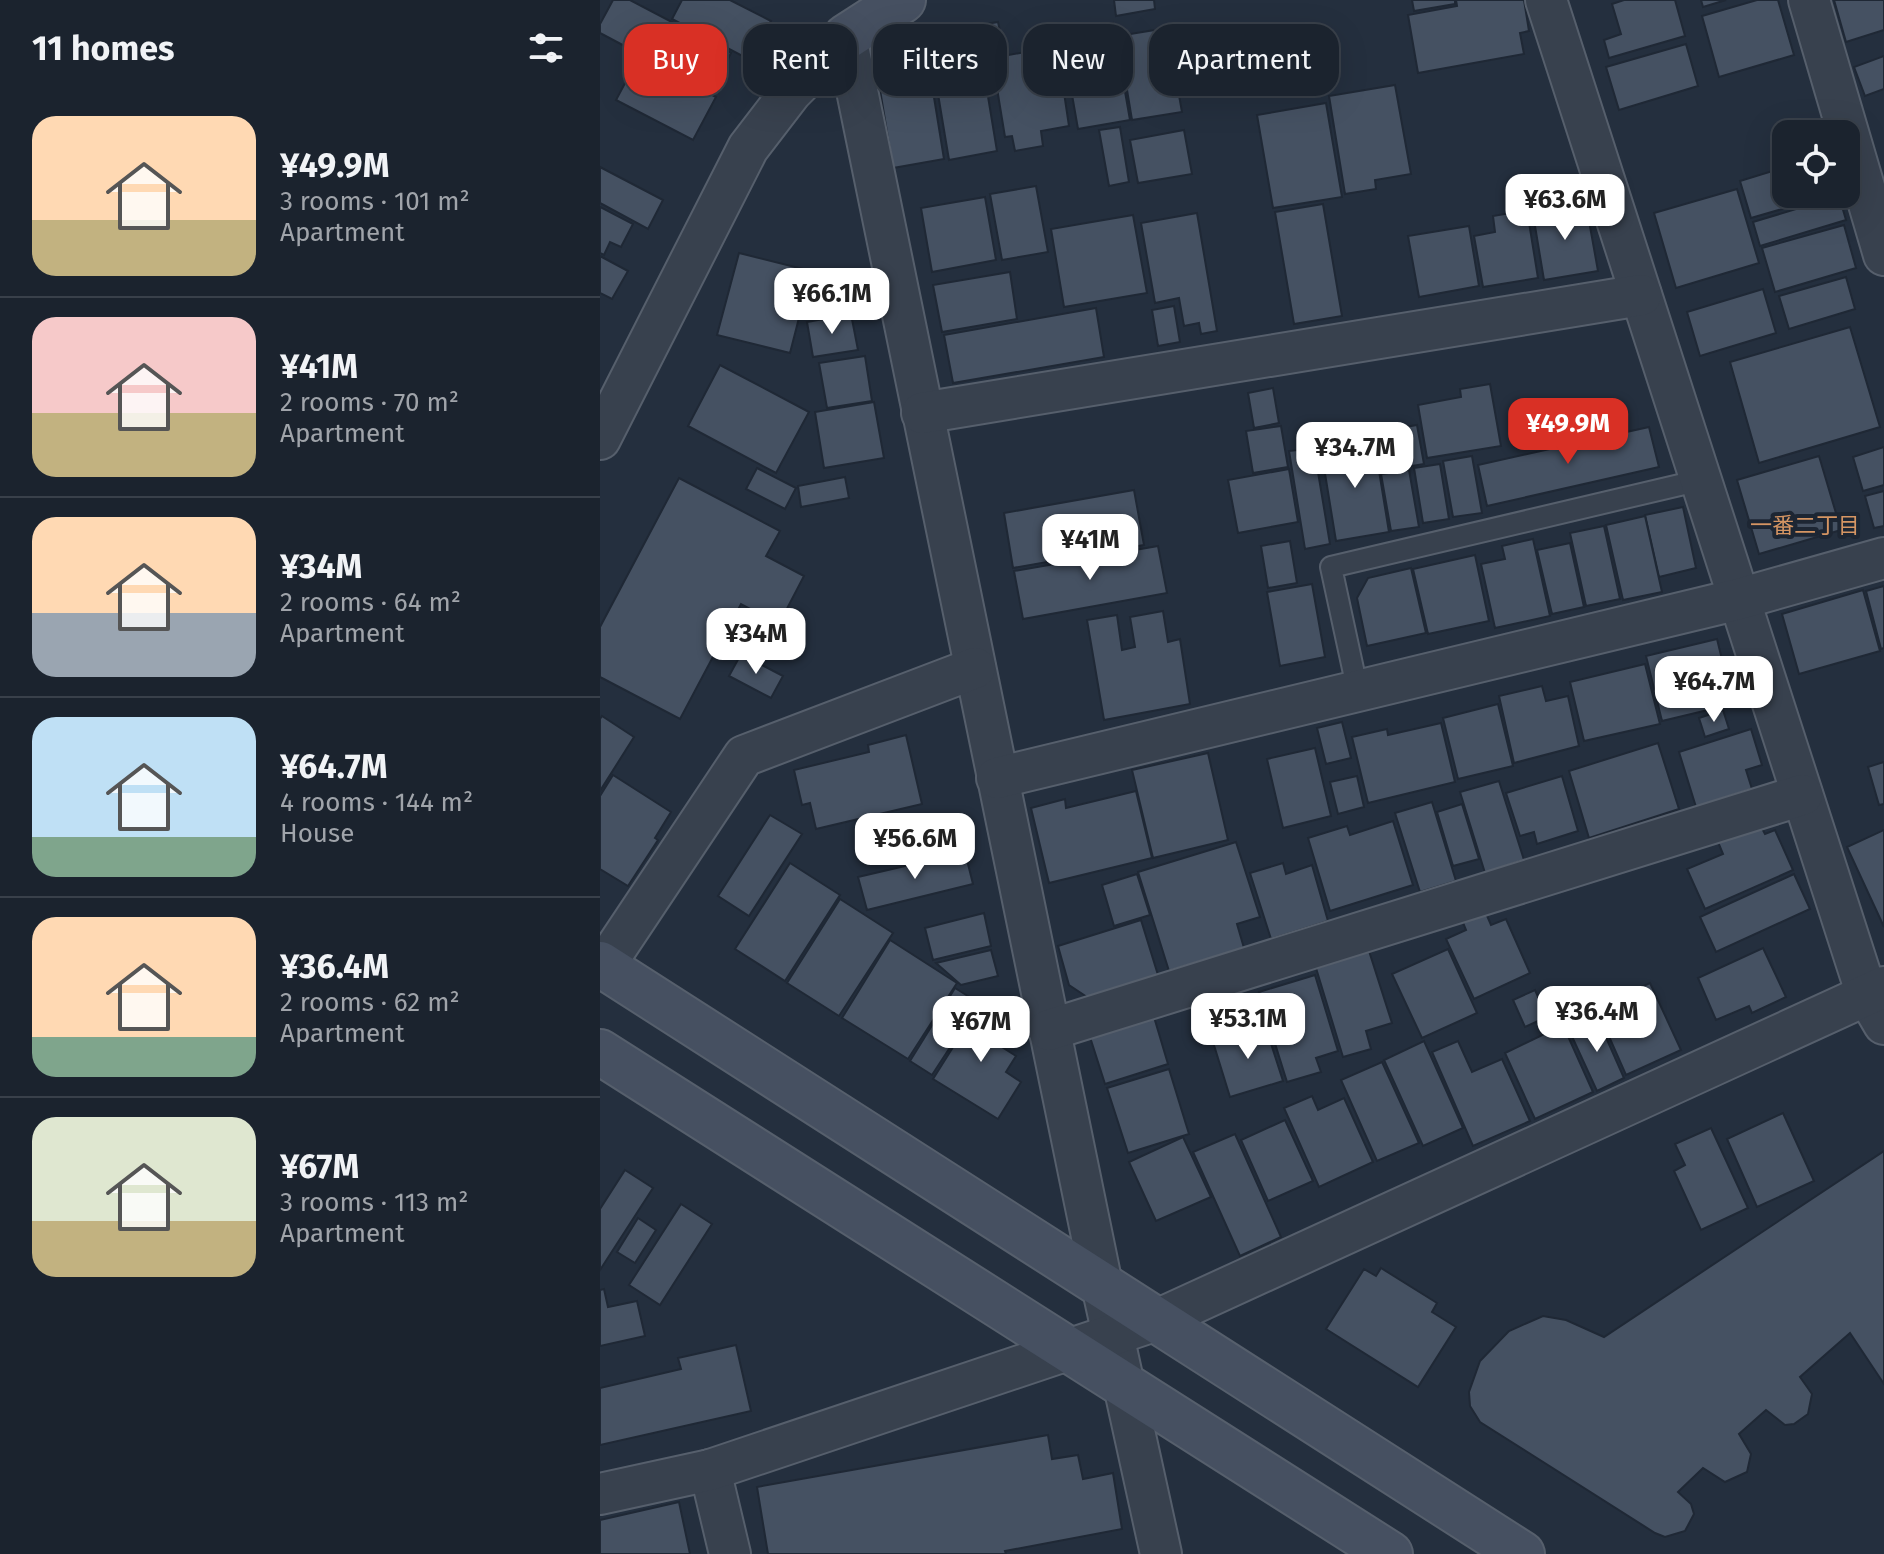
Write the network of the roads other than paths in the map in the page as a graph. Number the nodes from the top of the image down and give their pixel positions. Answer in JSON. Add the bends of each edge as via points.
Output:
{"nodes":[{"id":1,"x":1546,"y":0,"type":"edge"},
{"id":2,"x":1809,"y":0,"type":"edge"},
{"id":3,"x":867,"y":15,"type":"edge"},
{"id":4,"x":1884,"y":255,"type":"edge"},
{"id":5,"x":1641,"y":295,"type":"junction"},
{"id":6,"x":610,"y":403,"type":"edge"},
{"id":7,"x":922,"y":413,"type":"junction"},
{"id":8,"x":600,"y":439,"type":"edge"},
{"id":9,"x":1701,"y":480,"type":"junction"},
{"id":10,"x":1884,"y":558,"type":"edge"},
{"id":11,"x":1739,"y":599,"type":"junction"},
{"id":12,"x":975,"y":668,"type":"junction"},
{"id":13,"x":1358,"y":692,"type":"junction"},
{"id":14,"x":997,"y":778,"type":"junction"},
{"id":15,"x":1802,"y":795,"type":"junction"},
{"id":16,"x":602,"y":965,"type":"edge"},
{"id":17,"x":1878,"y":1002,"type":"edge"},
{"id":18,"x":1049,"y":1030,"type":"junction"},
{"id":19,"x":600,"y":1052,"type":"edge"},
{"id":20,"x":1102,"y":1285,"type":"junction"},
{"id":21,"x":1157,"y":1320,"type":"junction"},
{"id":22,"x":1113,"y":1334,"type":"junction"},
{"id":23,"x":1068,"y":1349,"type":"junction"},
{"id":24,"x":1126,"y":1386,"type":"junction"},
{"id":25,"x":710,"y":1470,"type":"junction"},
{"id":26,"x":600,"y":1494,"type":"edge"},
{"id":27,"x":730,"y":1554,"type":"edge"},
{"id":28,"x":1161,"y":1554,"type":"edge"},
{"id":29,"x":1390,"y":1554,"type":"edge"},
{"id":30,"x":1522,"y":1554,"type":"edge"}],
"edges":[{"from":1,"to":5,"type":"street"},
{"from":2,"to":4,"type":"street"},
{"from":3,"to":6,"type":"street","via":[[791,92],[748,148]]},
{"from":3,"to":7,"type":"street"},
{"from":5,"to":7,"type":"street"},
{"from":5,"to":9,"type":"street"},
{"from":6,"to":8,"type":"street"},
{"from":7,"to":12,"type":"street"},
{"from":9,"to":11,"type":"street"},
{"from":9,"to":13,"type":"lane","via":[[1331,567]]},
{"from":10,"to":11,"type":"street"},
{"from":11,"to":13,"type":"street"},
{"from":11,"to":15,"type":"street"},
{"from":12,"to":14,"type":"street"},
{"from":12,"to":16,"type":"street","via":[[744,756]]},
{"from":13,"to":14,"type":"street"},
{"from":14,"to":18,"type":"street"},
{"from":15,"to":17,"type":"street"},
{"from":15,"to":18,"type":"street"},
{"from":16,"to":20,"type":"street"},
{"from":17,"to":21,"type":"street"},
{"from":18,"to":20,"type":"street"},
{"from":19,"to":23,"type":"street"},
{"from":20,"to":21,"type":"street"},
{"from":20,"to":22,"type":"street"},
{"from":21,"to":22,"type":"street"},
{"from":21,"to":30,"type":"street"},
{"from":22,"to":23,"type":"street"},
{"from":22,"to":24,"type":"street"},
{"from":23,"to":24,"type":"street"},
{"from":23,"to":25,"type":"street"},
{"from":24,"to":28,"type":"street"},
{"from":24,"to":29,"type":"street"},
{"from":25,"to":26,"type":"street"},
{"from":25,"to":27,"type":"street"}]}
